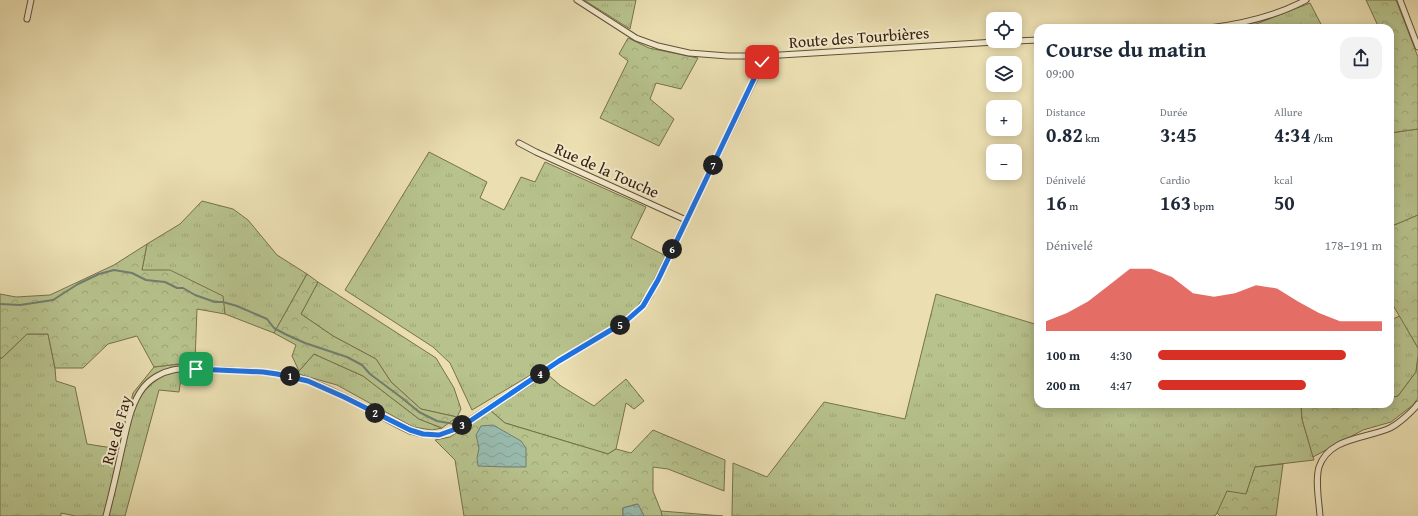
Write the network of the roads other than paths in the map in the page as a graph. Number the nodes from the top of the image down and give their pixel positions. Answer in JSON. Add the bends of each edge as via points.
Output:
{"nodes":[{"id":1,"x":31,"y":0,"type":"edge"},
{"id":2,"x":577,"y":0,"type":"edge"},
{"id":3,"x":1306,"y":0,"type":"edge"},
{"id":4,"x":1400,"y":0,"type":"edge"},
{"id":5,"x":27,"y":19,"type":"dead end"},
{"id":6,"x":1239,"y":24,"type":"edge"},
{"id":7,"x":1034,"y":40,"type":"edge"},
{"id":8,"x":1022,"y":41,"type":"edge"},
{"id":9,"x":986,"y":43,"type":"edge"},
{"id":10,"x":1418,"y":47,"type":"edge"},
{"id":11,"x":764,"y":56,"type":"junction"},
{"id":12,"x":519,"y":143,"type":"dead end"},
{"id":13,"x":686,"y":220,"type":"junction"},
{"id":14,"x":1418,"y":404,"type":"edge"},
{"id":15,"x":106,"y":516,"type":"edge"},
{"id":16,"x":1320,"y":516,"type":"edge"}],
"edges":[{"from":1,"to":5,"type":"street"},
{"from":2,"to":11,"type":"street","name":"Route des Tourbières","via":[[636,38],[658,46],[689,53]]},
{"from":3,"to":6,"type":"street","via":[[1288,9]]},
{"from":4,"to":10,"type":"street"},
{"from":7,"to":8,"type":"street","name":"Route des Tourbières"},
{"from":9,"to":11,"type":"street","name":"Route des Tourbières"},
{"from":11,"to":13,"type":"street"},
{"from":12,"to":13,"type":"street","name":"Rue de la Touche"},
{"from":13,"to":15,"type":"street","name":"Rue de Fay","via":[[650,295],[634,315],[559,361],[470,421],[446,433],[423,434],[398,425],[319,385],[299,378],[263,372],[196,369],[172,370],[157,376],[142,388],[131,413]]},
{"from":14,"to":16,"type":"street","via":[[1390,428],[1353,439],[1333,448],[1324,457],[1319,468],[1318,481]]}]}
